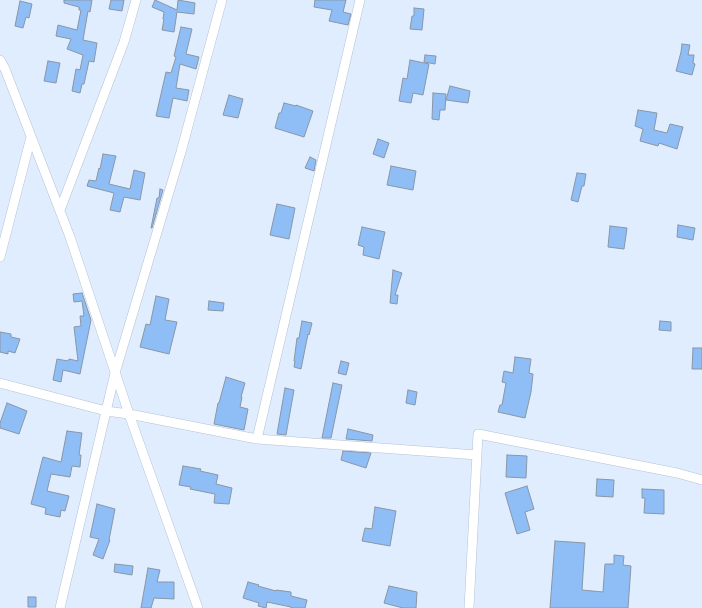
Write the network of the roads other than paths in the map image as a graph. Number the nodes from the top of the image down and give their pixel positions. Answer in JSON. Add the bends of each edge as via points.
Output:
{"nodes":[{"id":1,"x":136,"y":0,"type":"edge"},
{"id":2,"x":222,"y":0,"type":"edge"},
{"id":3,"x":360,"y":0,"type":"edge"},
{"id":4,"x":0,"y":60,"type":"edge"},
{"id":5,"x":31,"y":137,"type":"junction"},
{"id":6,"x":60,"y":210,"type":"junction"},
{"id":7,"x":0,"y":257,"type":"edge"},
{"id":8,"x":115,"y":373,"type":"junction"},
{"id":9,"x":0,"y":383,"type":"edge"},
{"id":10,"x":106,"y":411,"type":"junction"},
{"id":11,"x":129,"y":414,"type":"junction"},
{"id":12,"x":257,"y":439,"type":"junction"},
{"id":13,"x":477,"y":455,"type":"junction"},
{"id":14,"x":702,"y":480,"type":"edge"},
{"id":15,"x":60,"y":608,"type":"edge"},
{"id":16,"x":198,"y":608,"type":"edge"},
{"id":17,"x":469,"y":608,"type":"edge"}],
"edges":[{"from":1,"to":6,"type":"street","via":[[124,42]]},
{"from":2,"to":8,"type":"street","via":[[181,152]]},
{"from":3,"to":12,"type":"street"},
{"from":4,"to":5,"type":"street"},
{"from":5,"to":6,"type":"street"},
{"from":5,"to":7,"type":"street"},
{"from":6,"to":8,"type":"street"},
{"from":8,"to":10,"type":"street"},
{"from":8,"to":11,"type":"street"},
{"from":9,"to":10,"type":"street"},
{"from":10,"to":11,"type":"street"},
{"from":10,"to":15,"type":"street"},
{"from":11,"to":12,"type":"street"},
{"from":11,"to":16,"type":"street"},
{"from":12,"to":13,"type":"street"},
{"from":13,"to":14,"type":"street","via":[[478,434]]},
{"from":13,"to":17,"type":"street"}]}
